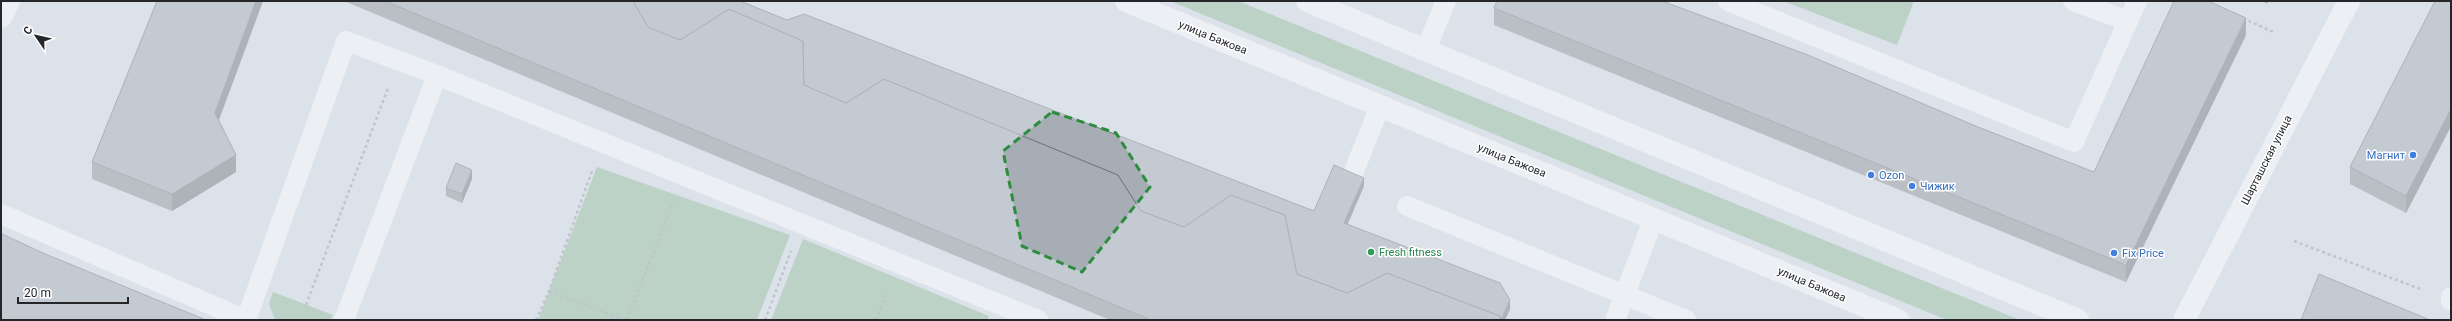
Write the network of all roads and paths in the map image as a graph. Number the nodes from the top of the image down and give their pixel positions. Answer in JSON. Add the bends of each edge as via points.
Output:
{"nodes":[{"id":1,"x":9,"y":1,"type":"edge"},
{"id":2,"x":1126,"y":1,"type":"edge"},
{"id":3,"x":1307,"y":1,"type":"edge"},
{"id":4,"x":1446,"y":1,"type":"edge"},
{"id":5,"x":1728,"y":1,"type":"edge"},
{"id":6,"x":2073,"y":1,"type":"edge"},
{"id":7,"x":2137,"y":1,"type":"edge"},
{"id":8,"x":2350,"y":1,"type":"edge"},
{"id":9,"x":2239,"y":16,"type":"edge"},
{"id":10,"x":1,"y":17,"type":"edge"},
{"id":11,"x":2128,"y":21,"type":"junction"},
{"id":12,"x":2274,"y":32,"type":"dead end"},
{"id":13,"x":1426,"y":49,"type":"junction"},
{"id":14,"x":437,"y":75,"type":"junction"},
{"id":15,"x":390,"y":84,"type":"dead end"},
{"id":16,"x":1380,"y":106,"type":"junction"},
{"id":17,"x":602,"y":144,"type":"junction"},
{"id":18,"x":684,"y":176,"type":"junction"},
{"id":19,"x":1350,"y":181,"type":"edge"},
{"id":20,"x":1408,"y":206,"type":"dead end"},
{"id":21,"x":1,"y":214,"type":"edge"},
{"id":22,"x":1654,"y":218,"type":"junction"},
{"id":23,"x":801,"y":224,"type":"junction"},
{"id":24,"x":2294,"y":241,"type":"dead end"},
{"id":25,"x":549,"y":291,"type":"junction"},
{"id":26,"x":1625,"y":295,"type":"junction"},
{"id":27,"x":2451,"y":300,"type":"edge"},
{"id":28,"x":306,"y":305,"type":"dead end"},
{"id":29,"x":246,"y":320,"type":"edge"},
{"id":30,"x":344,"y":320,"type":"edge"},
{"id":31,"x":536,"y":320,"type":"edge"},
{"id":32,"x":624,"y":320,"type":"edge"},
{"id":33,"x":627,"y":320,"type":"edge"},
{"id":34,"x":765,"y":320,"type":"edge"},
{"id":35,"x":1038,"y":320,"type":"edge"},
{"id":36,"x":1615,"y":320,"type":"edge"},
{"id":37,"x":1686,"y":320,"type":"edge"},
{"id":38,"x":1898,"y":320,"type":"edge"},
{"id":39,"x":2078,"y":320,"type":"edge"},
{"id":40,"x":2184,"y":320,"type":"edge"}],
"edges":[{"from":1,"to":10,"type":"street"},
{"from":2,"to":16,"type":"street","name":"улица Бажова"},
{"from":3,"to":13,"type":"street"},
{"from":4,"to":13,"type":"lane"},
{"from":5,"to":11,"type":"lane","via":[[2074,142]]},
{"from":6,"to":11,"type":"lane"},
{"from":7,"to":11,"type":"lane"},
{"from":8,"to":40,"type":"street","name":"Шарташская улица"},
{"from":9,"to":12,"type":"path"},
{"from":13,"to":39,"type":"street"},
{"from":14,"to":17,"type":"lane"},
{"from":14,"to":29,"type":"lane","via":[[346,41]]},
{"from":14,"to":30,"type":"lane"},
{"from":15,"to":28,"type":"path"},
{"from":16,"to":19,"type":"lane"},
{"from":16,"to":22,"type":"street","name":"улица Бажова"},
{"from":17,"to":18,"type":"lane"},
{"from":17,"to":25,"type":"path"},
{"from":18,"to":23,"type":"lane"},
{"from":18,"to":33,"type":"path"},
{"from":20,"to":26,"type":"lane"},
{"from":21,"to":29,"type":"lane"},
{"from":22,"to":26,"type":"lane"},
{"from":22,"to":38,"type":"street","name":"улица Бажова"},
{"from":23,"to":34,"type":"path"},
{"from":23,"to":35,"type":"lane"},
{"from":24,"to":27,"type":"path"},
{"from":25,"to":31,"type":"path"},
{"from":25,"to":32,"type":"path"},
{"from":26,"to":36,"type":"lane"},
{"from":26,"to":37,"type":"lane"}]}
